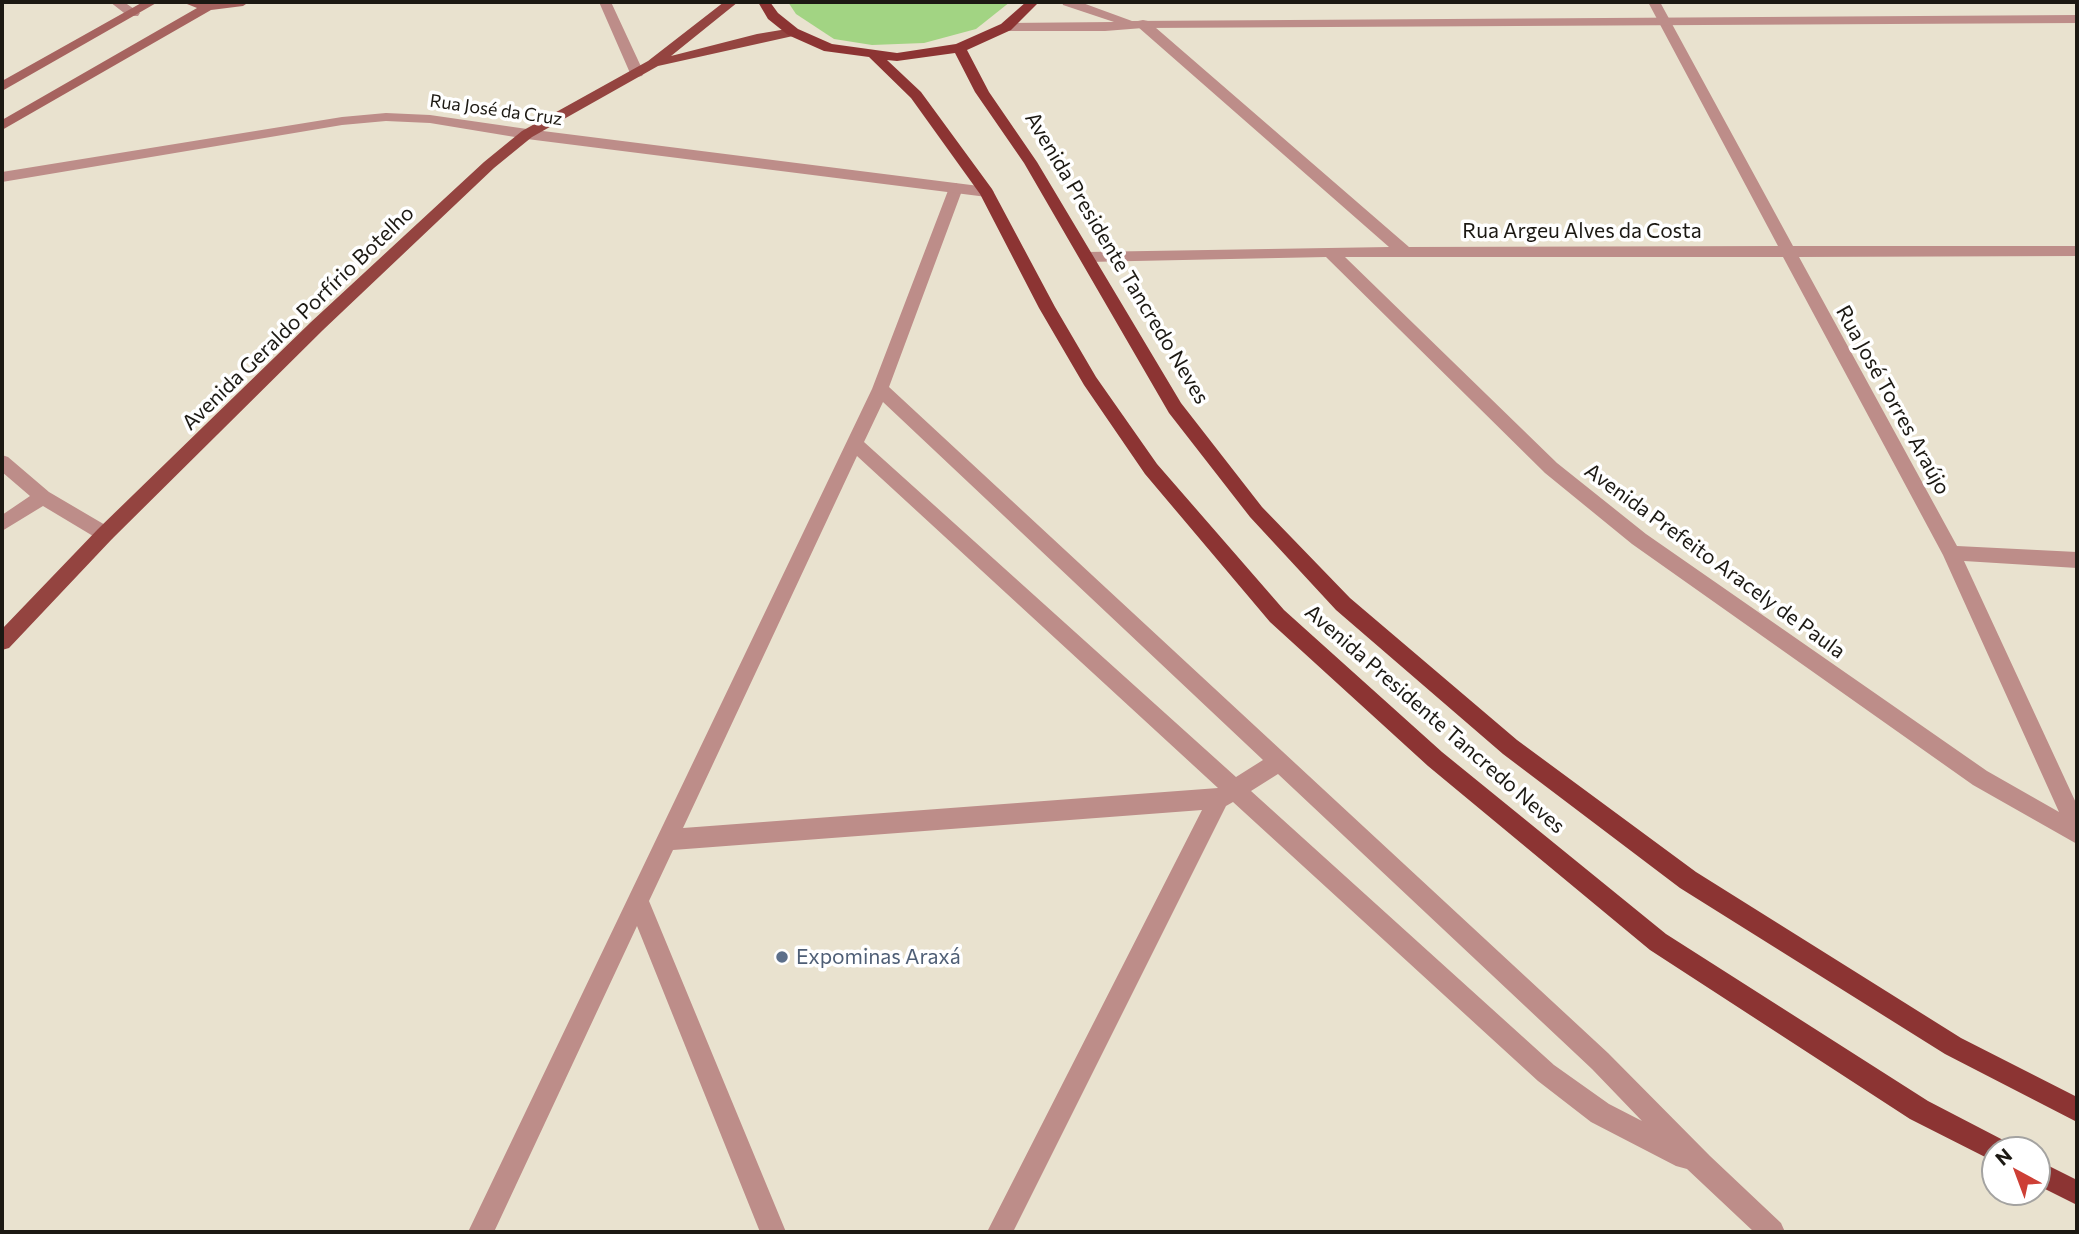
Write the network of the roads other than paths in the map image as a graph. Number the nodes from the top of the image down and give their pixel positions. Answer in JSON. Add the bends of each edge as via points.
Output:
{"nodes":[{"id":1,"x":116,"y":2,"type":"edge"},
{"id":2,"x":152,"y":2,"type":"edge"},
{"id":3,"x":188,"y":2,"type":"edge"},
{"id":4,"x":243,"y":2,"type":"edge"},
{"id":5,"x":605,"y":2,"type":"edge"},
{"id":6,"x":732,"y":2,"type":"edge"},
{"id":7,"x":764,"y":2,"type":"edge"},
{"id":8,"x":1033,"y":2,"type":"edge"},
{"id":9,"x":1068,"y":2,"type":"edge"},
{"id":10,"x":1654,"y":2,"type":"edge"},
{"id":11,"x":208,"y":7,"type":"junction"},
{"id":12,"x":133,"y":13,"type":"junction"},
{"id":13,"x":2077,"y":19,"type":"edge"},
{"id":14,"x":1663,"y":21,"type":"junction"},
{"id":15,"x":1138,"y":24,"type":"junction"},
{"id":16,"x":1006,"y":27,"type":"junction"},
{"id":17,"x":793,"y":32,"type":"junction"},
{"id":18,"x":959,"y":48,"type":"junction"},
{"id":19,"x":875,"y":56,"type":"junction"},
{"id":20,"x":653,"y":64,"type":"junction"},
{"id":21,"x":637,"y":73,"type":"junction"},
{"id":22,"x":2,"y":88,"type":"edge"},
{"id":23,"x":2,"y":126,"type":"edge"},
{"id":24,"x":527,"y":134,"type":"junction"},
{"id":25,"x":2,"y":177,"type":"edge"},
{"id":26,"x":956,"y":188,"type":"junction"},
{"id":27,"x":987,"y":192,"type":"junction"},
{"id":28,"x":2077,"y":251,"type":"edge"},
{"id":29,"x":1331,"y":252,"type":"junction"},
{"id":30,"x":1405,"y":252,"type":"junction"},
{"id":31,"x":1788,"y":253,"type":"junction"},
{"id":32,"x":1087,"y":257,"type":"junction"},
{"id":33,"x":880,"y":389,"type":"junction"},
{"id":34,"x":854,"y":443,"type":"junction"},
{"id":35,"x":2,"y":462,"type":"edge"},
{"id":36,"x":43,"y":496,"type":"junction"},
{"id":37,"x":2,"y":524,"type":"edge"},
{"id":38,"x":105,"y":534,"type":"junction"},
{"id":39,"x":1951,"y":553,"type":"junction"},
{"id":40,"x":2077,"y":560,"type":"edge"},
{"id":41,"x":2,"y":642,"type":"edge"},
{"id":42,"x":1279,"y":762,"type":"junction"},
{"id":43,"x":1228,"y":794,"type":"junction"},
{"id":44,"x":2077,"y":828,"type":"edge"},
{"id":45,"x":2077,"y":834,"type":"edge"},
{"id":46,"x":666,"y":840,"type":"junction"},
{"id":47,"x":638,"y":901,"type":"junction"},
{"id":48,"x":2077,"y":1110,"type":"edge"},
{"id":49,"x":1981,"y":1142,"type":"edge"},
{"id":50,"x":1701,"y":1165,"type":"junction"},
{"id":51,"x":2051,"y":1179,"type":"edge"},
{"id":52,"x":2077,"y":1193,"type":"edge"},
{"id":53,"x":481,"y":1232,"type":"edge"},
{"id":54,"x":773,"y":1232,"type":"edge"},
{"id":55,"x":1000,"y":1232,"type":"edge"},
{"id":56,"x":1772,"y":1232,"type":"edge"}],
"edges":[{"from":1,"to":12,"type":"street"},
{"from":2,"to":12,"type":"main road"},
{"from":3,"to":11,"type":"main road"},
{"from":4,"to":11,"type":"main road"},
{"from":5,"to":21,"type":"street"},
{"from":6,"to":20,"type":"main road","name":"Avenida Geraldo Porfírio Botelho"},
{"from":7,"to":17,"type":"highway"},
{"from":8,"to":16,"type":"highway"},
{"from":9,"to":15,"type":"street"},
{"from":10,"to":14,"type":"street","name":"Rua José Torres Araújo"},
{"from":11,"to":23,"type":"main road"},
{"from":12,"to":22,"type":"main road"},
{"from":13,"to":14,"type":"street"},
{"from":14,"to":15,"type":"street"},
{"from":14,"to":31,"type":"street","name":"Rua José Torres Araújo"},
{"from":15,"to":16,"type":"street"},
{"from":15,"to":30,"type":"street"},
{"from":16,"to":18,"type":"highway"},
{"from":17,"to":19,"type":"highway","via":[[830,48]]},
{"from":17,"to":20,"type":"main road","name":"Avenida Geraldo Porfírio Botelho"},
{"from":18,"to":19,"type":"highway","via":[[918,56]]},
{"from":18,"to":32,"type":"highway","name":"Avenida Presidente Tancredo Neves"},
{"from":19,"to":27,"type":"highway","name":"Avenida Presidente Tancredo Neves","via":[[916,95]]},
{"from":20,"to":21,"type":"main road","name":"Avenida Geraldo Porfírio Botelho"},
{"from":21,"to":24,"type":"main road","name":"Avenida Geraldo Porfírio Botelho"},
{"from":24,"to":25,"type":"street","name":"Rua José da Cruz","via":[[386,117]]},
{"from":24,"to":26,"type":"street","name":"Rua José da Cruz"},
{"from":24,"to":38,"type":"main road","name":"Avenida Geraldo Porfírio Botelho","via":[[327,317]]},
{"from":26,"to":27,"type":"street","name":"Rua José da Cruz"},
{"from":26,"to":33,"type":"street"},
{"from":27,"to":49,"type":"highway","name":"Avenida Presidente Tancredo Neves","via":[[1090,381],[1151,469],[1277,616],[1435,759],[1658,942],[1919,1110]]},
{"from":28,"to":31,"type":"street","name":"Rua Argeu Alves da Costa"},
{"from":29,"to":30,"type":"street","name":"Rua Argeu Alves da Costa"},
{"from":29,"to":32,"type":"street","name":"Rua Argeu Alves da Costa"},
{"from":29,"to":45,"type":"street","name":"Avenida Prefeito Aracely de Paula","via":[[1551,468],[1639,539],[1980,778]]},
{"from":30,"to":31,"type":"street","name":"Rua Argeu Alves da Costa"},
{"from":31,"to":39,"type":"street","name":"Rua José Torres Araújo"},
{"from":32,"to":48,"type":"highway","name":"Avenida Presidente Tancredo Neves","via":[[1175,408],[1256,512],[1343,604],[1510,747],[1688,880],[1953,1046]]},
{"from":33,"to":34,"type":"street"},
{"from":33,"to":42,"type":"street"},
{"from":34,"to":43,"type":"street"},
{"from":34,"to":46,"type":"street"},
{"from":35,"to":36,"type":"street"},
{"from":36,"to":37,"type":"street"},
{"from":36,"to":38,"type":"street"},
{"from":38,"to":41,"type":"main road","name":"Avenida Geraldo Porfírio Botelho"},
{"from":39,"to":40,"type":"street"},
{"from":39,"to":44,"type":"street","name":"Rua José Torres Araújo"},
{"from":42,"to":43,"type":"street"},
{"from":42,"to":50,"type":"street","via":[[1600,1060]]},
{"from":43,"to":46,"type":"street"},
{"from":43,"to":50,"type":"street","via":[[1546,1073],[1600,1112]]},
{"from":43,"to":55,"type":"street"},
{"from":46,"to":47,"type":"street"},
{"from":47,"to":53,"type":"street"},
{"from":47,"to":54,"type":"street"},
{"from":50,"to":56,"type":"street"},
{"from":51,"to":52,"type":"highway"}]}
